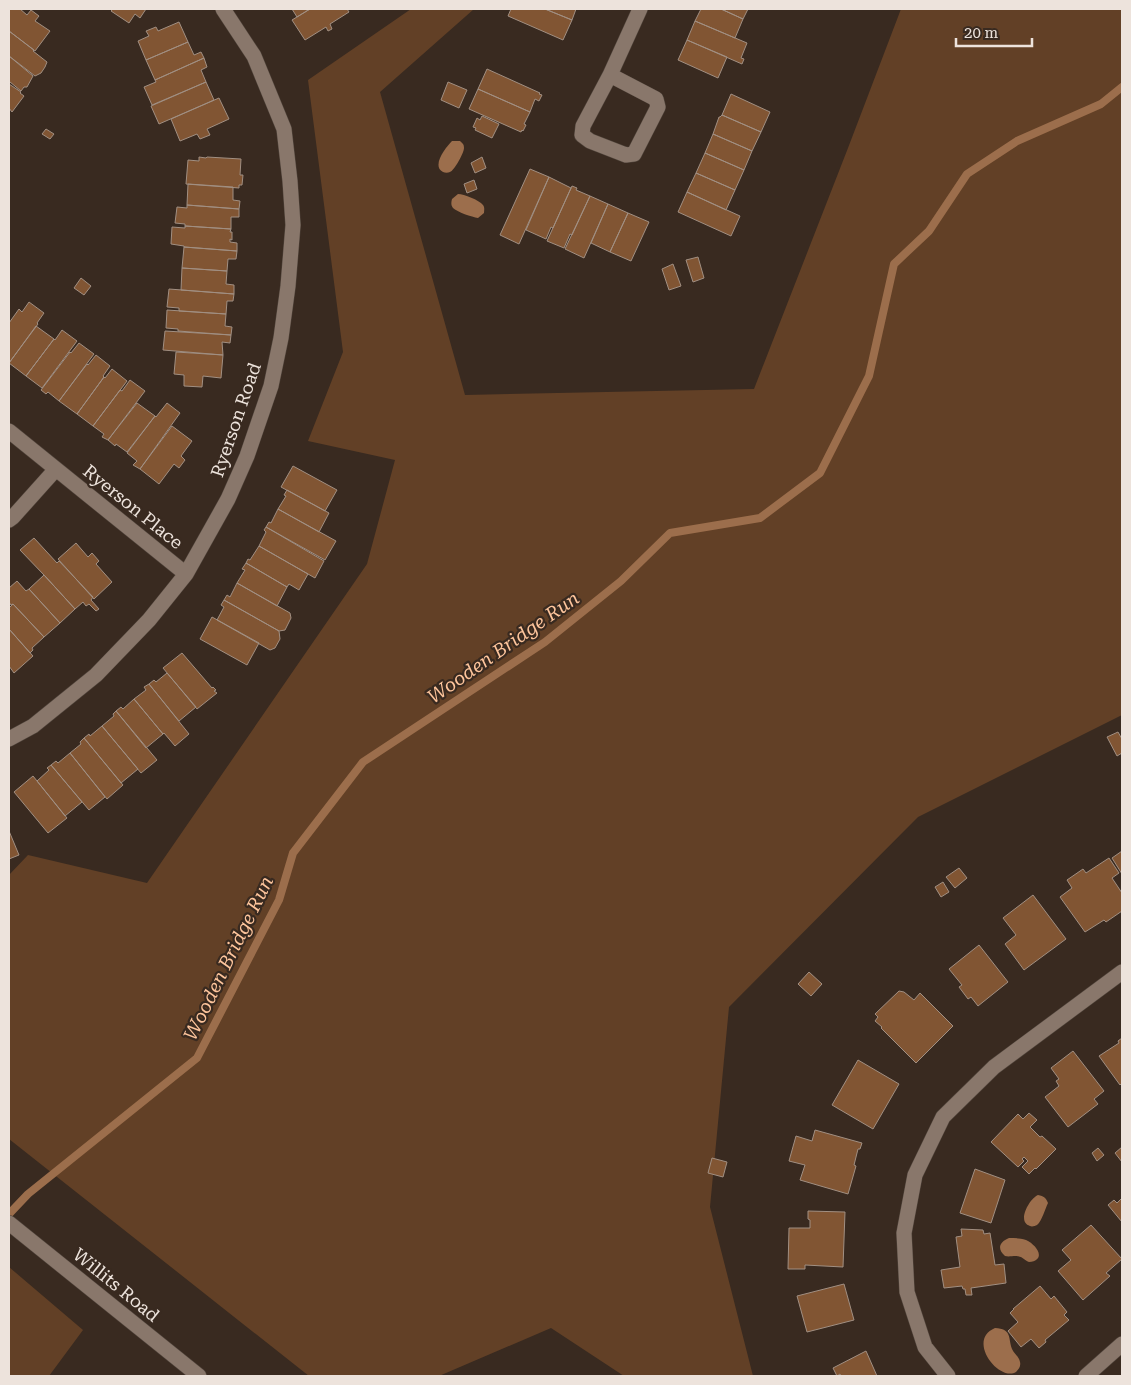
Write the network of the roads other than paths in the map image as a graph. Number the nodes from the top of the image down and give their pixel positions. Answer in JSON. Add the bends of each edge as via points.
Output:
{"nodes":[{"id":1,"x":224,"y":9,"type":"edge"},
{"id":2,"x":640,"y":9,"type":"edge"},
{"id":3,"x":610,"y":75,"type":"junction"},
{"id":4,"x":9,"y":431,"type":"edge"},
{"id":5,"x":56,"y":469,"type":"junction"},
{"id":6,"x":9,"y":520,"type":"edge"},
{"id":7,"x":186,"y":574,"type":"junction"},
{"id":8,"x":9,"y":739,"type":"edge"},
{"id":9,"x":1122,"y":972,"type":"edge"},
{"id":10,"x":9,"y":1223,"type":"edge"},
{"id":11,"x":1122,"y":1344,"type":"edge"},
{"id":12,"x":199,"y":1376,"type":"edge"},
{"id":13,"x":948,"y":1376,"type":"edge"},
{"id":14,"x":1086,"y":1376,"type":"edge"}],
"edges":[{"from":1,"to":7,"type":"street","name":"Ryerson Road","via":[[254,56],[284,130],[293,224],[287,295],[271,386],[228,500]]},
{"from":2,"to":3,"type":"street"},
{"from":3,"to":3,"type":"street","via":[[656,98],[658,107],[634,154],[626,155],[582,135],[583,126]]},
{"from":4,"to":5,"type":"street","name":"Ryerson Place"},
{"from":5,"to":6,"type":"street","name":"Ryerson Place"},
{"from":5,"to":7,"type":"street","name":"Ryerson Place"},
{"from":7,"to":8,"type":"street","name":"Ryerson Road","via":[[149,620],[96,675],[33,726]]},
{"from":9,"to":13,"type":"street","via":[[994,1067],[943,1117],[915,1174],[904,1234],[907,1292],[925,1347]]},
{"from":10,"to":12,"type":"street","name":"Willits Road"},
{"from":11,"to":14,"type":"street"}]}
